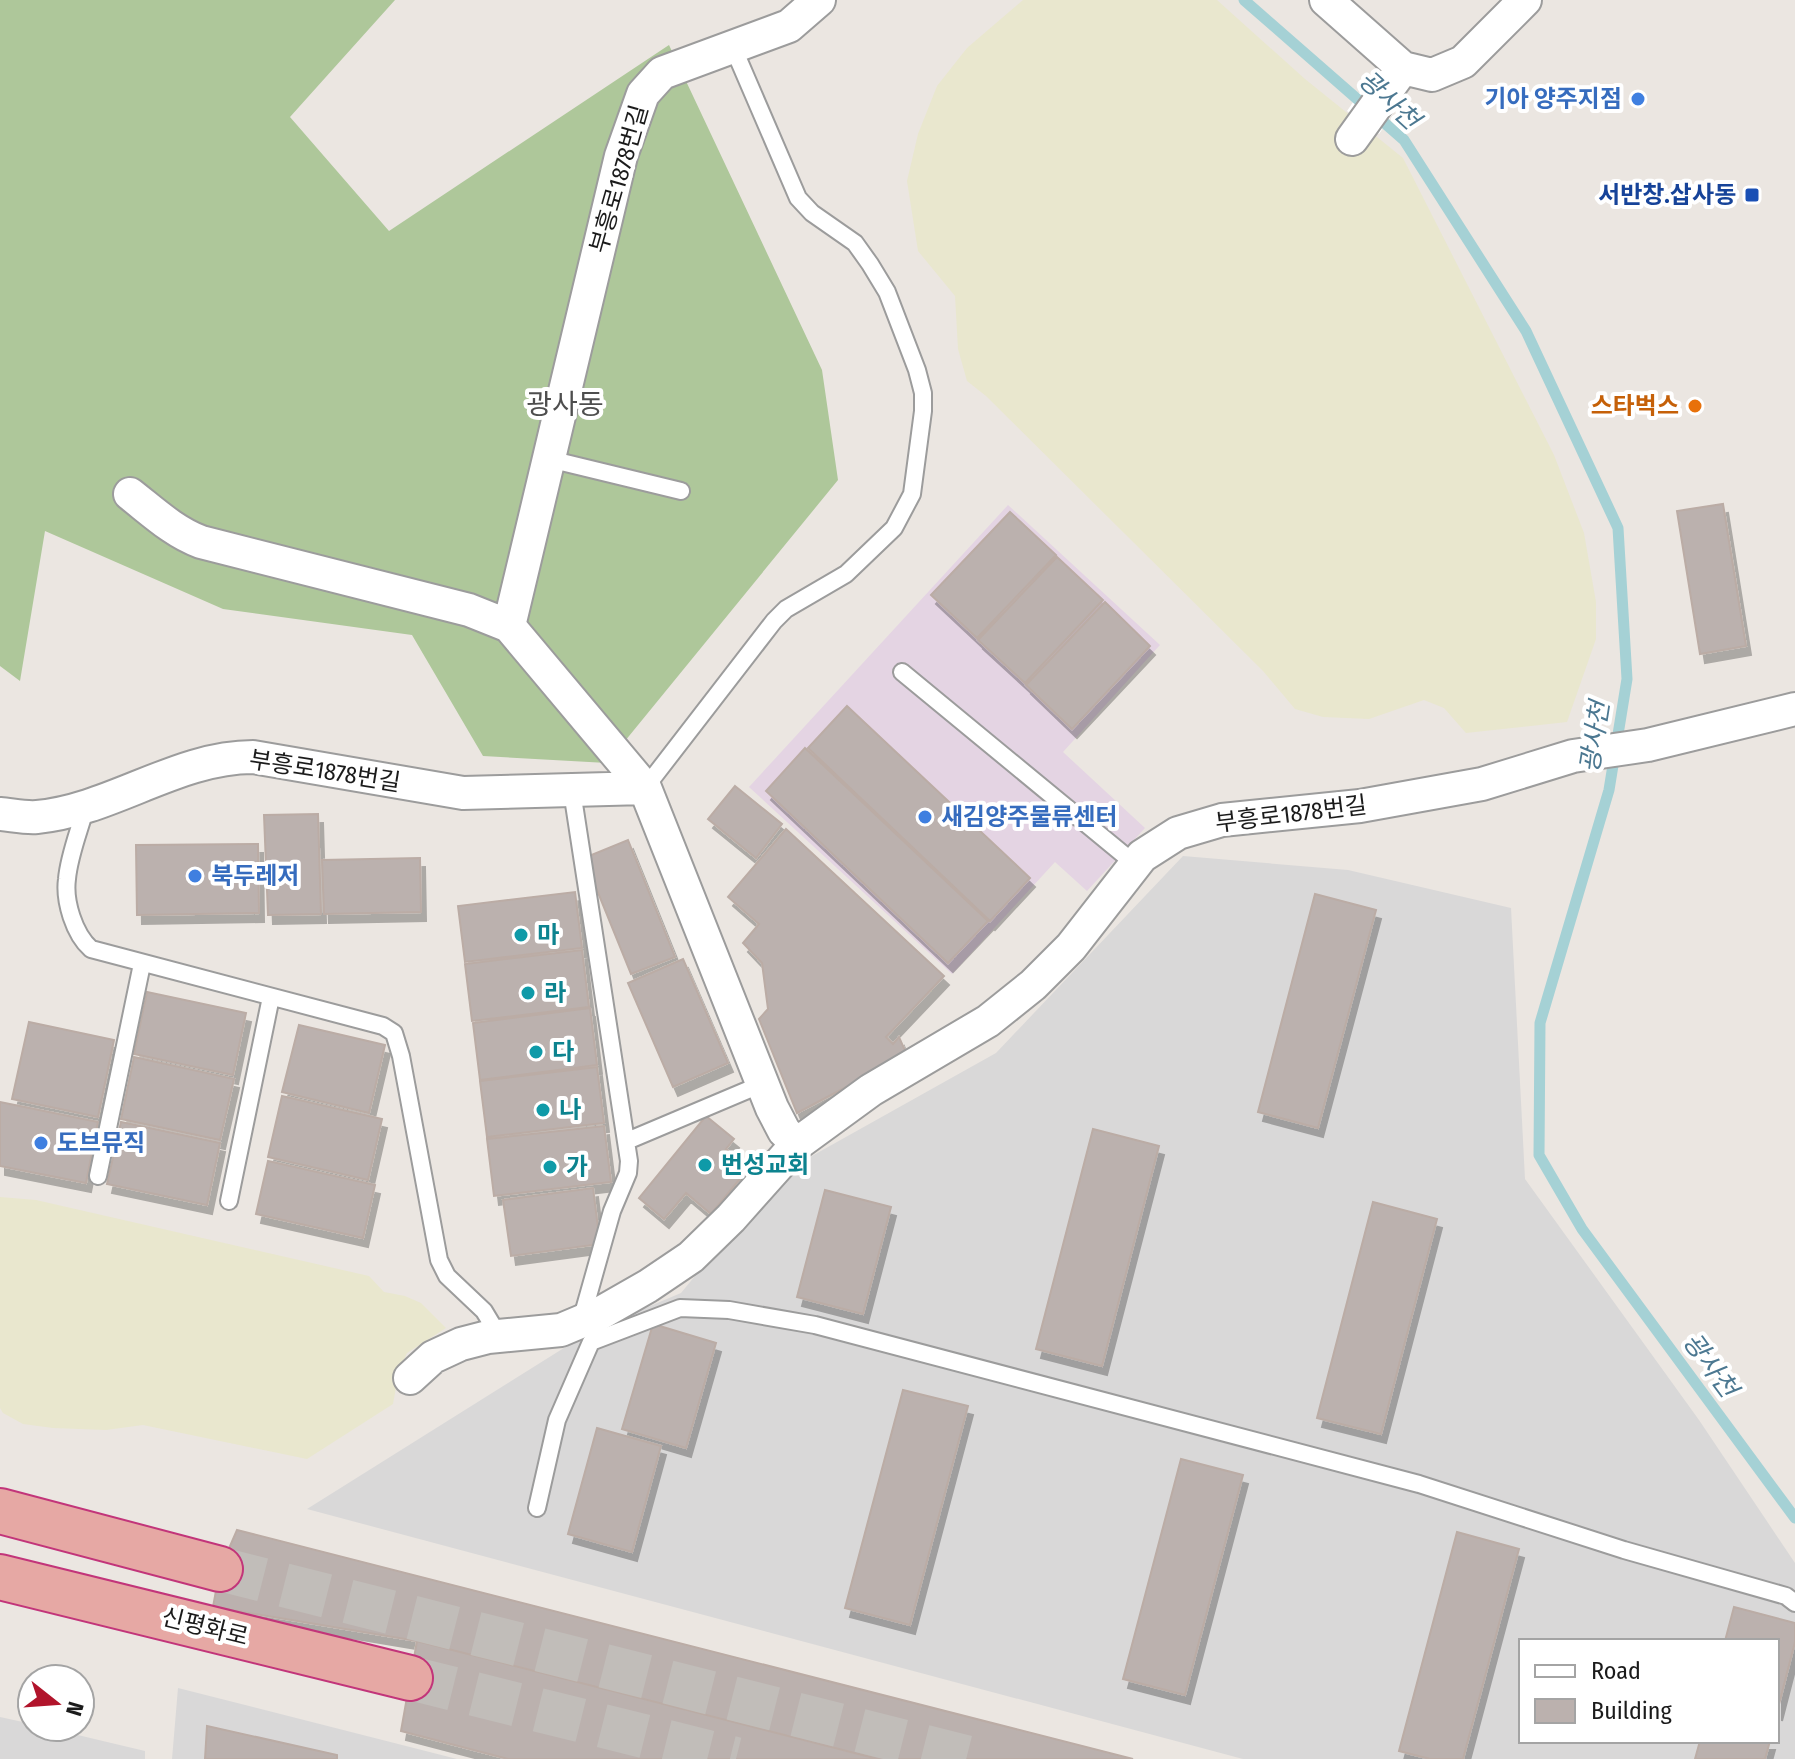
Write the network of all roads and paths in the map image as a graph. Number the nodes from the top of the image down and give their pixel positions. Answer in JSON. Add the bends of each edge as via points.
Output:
{"nodes":[{"id":1,"x":819,"y":0,"type":"edge"},
{"id":2,"x":1326,"y":0,"type":"edge"},
{"id":3,"x":1525,"y":0,"type":"edge"},
{"id":4,"x":733,"y":47,"type":"junction"},
{"id":5,"x":1403,"y":68,"type":"junction"},
{"id":6,"x":1354,"y":136,"type":"dead end"},
{"id":7,"x":549,"y":459,"type":"junction"},
{"id":8,"x":681,"y":491,"type":"dead end"},
{"id":9,"x":130,"y":494,"type":"dead end"},
{"id":10,"x":509,"y":626,"type":"junction"},
{"id":11,"x":902,"y":672,"type":"dead end"},
{"id":12,"x":1795,"y":709,"type":"edge"},
{"id":13,"x":645,"y":788,"type":"junction"},
{"id":14,"x":572,"y":791,"type":"junction"},
{"id":15,"x":86,"y":806,"type":"junction"},
{"id":16,"x":0,"y":814,"type":"edge"},
{"id":17,"x":1135,"y":864,"type":"junction"},
{"id":18,"x":142,"y":964,"type":"junction"},
{"id":19,"x":271,"y":997,"type":"junction"},
{"id":20,"x":762,"y":1084,"type":"junction"},
{"id":21,"x":627,"y":1141,"type":"junction"},
{"id":22,"x":797,"y":1144,"type":"junction"},
{"id":23,"x":98,"y":1176,"type":"dead end"},
{"id":24,"x":229,"y":1201,"type":"dead end"},
{"id":25,"x":580,"y":1321,"type":"junction"},
{"id":26,"x":499,"y":1336,"type":"junction"},
{"id":27,"x":410,"y":1378,"type":"dead end"},
{"id":28,"x":537,"y":1508,"type":"dead end"},
{"id":29,"x":0,"y":1511,"type":"edge"},
{"id":30,"x":220,"y":1569,"type":"tunnel mouth"},
{"id":31,"x":0,"y":1577,"type":"edge"},
{"id":32,"x":1795,"y":1603,"type":"edge"},
{"id":33,"x":410,"y":1678,"type":"tunnel mouth"}],
"edges":[{"from":1,"to":4,"type":"street","name":"부흥로1878번길","via":[[789,26]]},
{"from":2,"to":5,"type":"street"},
{"from":3,"to":5,"type":"street","via":[[1450,70],[1432,75]]},
{"from":4,"to":7,"type":"street","name":"부흥로1878번길","via":[[662,73],[643,94],[621,156]]},
{"from":4,"to":13,"type":"lane","via":[[798,198],[855,243],[887,292],[917,370],[923,411],[912,494],[894,528],[846,574],[774,621]]},
{"from":5,"to":6,"type":"street"},
{"from":7,"to":8,"type":"lane"},
{"from":7,"to":10,"type":"street","name":"부흥로1878번길"},
{"from":9,"to":10,"type":"street","via":[[201,542],[469,610]]},
{"from":10,"to":13,"type":"street"},
{"from":11,"to":17,"type":"lane"},
{"from":12,"to":17,"type":"street","name":"부흥로1878번길","via":[[1648,745],[1573,756],[1482,784],[1360,806],[1201,825],[1158,844]]},
{"from":13,"to":14,"type":"street","name":"부흥로1878번길"},
{"from":13,"to":20,"type":"street"},
{"from":14,"to":15,"type":"street","name":"부흥로1878번길","via":[[463,793],[230,757]]},
{"from":14,"to":21,"type":"lane"},
{"from":15,"to":16,"type":"street","name":"부흥로1878번길","via":[[35,817]]},
{"from":15,"to":18,"type":"lane","via":[[66,880],[73,920],[91,949]]},
{"from":17,"to":22,"type":"street","name":"부흥로1878번길","via":[[1071,947],[1033,985],[988,1021],[871,1090]]},
{"from":18,"to":19,"type":"lane"},
{"from":18,"to":23,"type":"lane"},
{"from":19,"to":24,"type":"lane"},
{"from":19,"to":26,"type":"lane","via":[[394,1033],[439,1260]]},
{"from":20,"to":21,"type":"lane"},
{"from":20,"to":22,"type":"street","via":[[784,1131]]},
{"from":21,"to":25,"type":"lane","via":[[628,1173]]},
{"from":22,"to":25,"type":"street","name":"부흥로1878번길","via":[[691,1257]]},
{"from":25,"to":26,"type":"street","name":"부흥로1878번길","via":[[561,1330]]},
{"from":26,"to":27,"type":"street","name":"부흥로1878번길","via":[[433,1357]]},
{"from":28,"to":32,"type":"lane","via":[[557,1420],[591,1342],[680,1308],[729,1310],[815,1325],[1419,1484]]},
{"from":29,"to":30,"type":"highway"},
{"from":31,"to":33,"type":"highway","name":"신평화로"}]}
